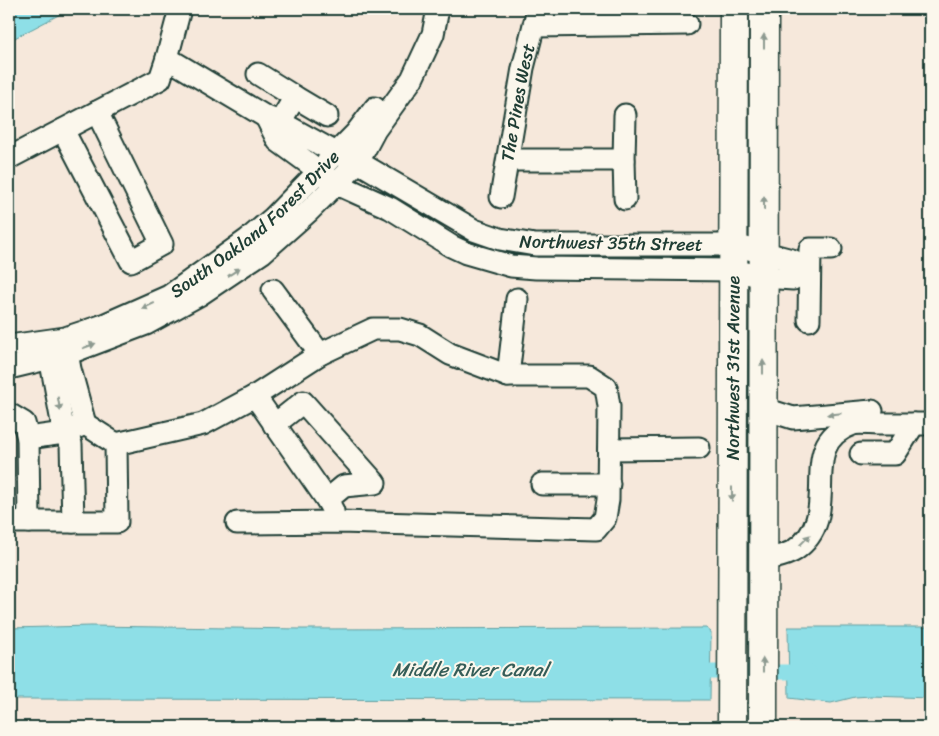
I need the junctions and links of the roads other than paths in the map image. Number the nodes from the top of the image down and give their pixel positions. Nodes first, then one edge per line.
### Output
1 (180, 9) edge
2 (424, 9) edge
3 (438, 9) edge
4 (734, 9) edge
5 (764, 9) edge
6 (536, 17) edge
7 (687, 24) dead end
8 (167, 58) junction
9 (258, 74) dead end
10 (295, 97) junction
11 (97, 112) junction
12 (625, 115) dead end
13 (326, 116) dead end
14 (273, 120) junction
15 (63, 130) junction
16 (336, 153) junction
17 (9, 158) edge
18 (508, 160) junction
19 (624, 160) junction
20 (358, 162) junction
21 (319, 171) junction
22 (337, 184) junction
23 (501, 197) dead end
24 (625, 199) dead end
25 (830, 249) dead end
26 (733, 258) junction
27 (764, 264) junction
28 (810, 268) junction
29 (274, 290) dead end
30 (517, 299) dead end
31 (809, 320) dead end
32 (9, 346) edge
33 (57, 348) junction
34 (320, 354) junction
35 (9, 368) edge
36 (508, 376) junction
37 (255, 396) junction
38 (763, 404) junction
39 (9, 414) edge
40 (84, 424) junction
41 (922, 424) edge
42 (274, 425) junction
43 (64, 433) junction
44 (28, 438) junction
45 (116, 444) junction
46 (699, 448) dead end
47 (609, 449) junction
48 (861, 454) dead end
49 (312, 479) junction
50 (542, 484) dead end
51 (608, 484) junction
52 (344, 486) junction
53 (327, 500) junction
54 (19, 522) edge
55 (73, 522) junction
56 (339, 522) junction
57 (237, 523) dead end
58 (762, 562) junction
59 (732, 717) edge
60 (763, 717) edge

1 - 8 street
2 - 16 street, South Oakland Forest Drive
3 - 20 street, South Oakland Forest Drive
4 - 26 main road, Northwest 31st Avenue
27 -> 5 main road, Northwest 31st Avenue
6 - 7 street
6 - 18 street, The Pines West
8 - 11 street
8 - 14 street, Northwest 35th Street
9 - 10 street
10 - 13 street
10 - 14 street
11 - 15 street
11 - 15 street
12 - 19 street
14 - 16 street, Northwest 35th Street
14 - 21 street
15 - 17 street
16 - 20 street, Northwest 35th Street
16 - 21 street, South Oakland Forest Drive
18 - 19 street
18 - 23 street, The Pines West
19 - 24 street
20 - 22 street, South Oakland Forest Drive
20 - 26 street, Northwest 35th Street
21 - 22 street
21 -> 33 street, South Oakland Forest Drive
22 - 26 street
33 -> 22 street, South Oakland Forest Drive
25 - 28 street
26 - 27 street, Northwest 35th Street
26 -> 59 main road, Northwest 31st Avenue
27 - 28 street, Northwest 35th Street
38 -> 27 main road, Northwest 31st Avenue
28 - 31 street
29 - 34 street
30 - 36 street
32 - 33 street, South Oakland Forest Drive
33 - 35 street
33 - 40 street
33 -> 43 street
34 - 36 street
34 - 37 street
36 - 47 street
37 - 42 street
37 - 45 street
41 -> 38 street
38 - 58 main road, Northwest 31st Avenue
39 - 44 street
40 - 43 street
40 - 45 street
41 - 48 street
58 -> 41 street
42 - 49 street
42 - 52 street
43 - 44 street
43 - 55 street
44 - 54 street
45 - 55 street
46 - 47 street
47 - 51 street
49 - 52 street
49 - 53 street
50 - 51 street
51 - 56 street
52 - 53 street
53 - 56 street
54 - 55 street
56 - 57 street
60 -> 58 main road, Northwest 31st Avenue

